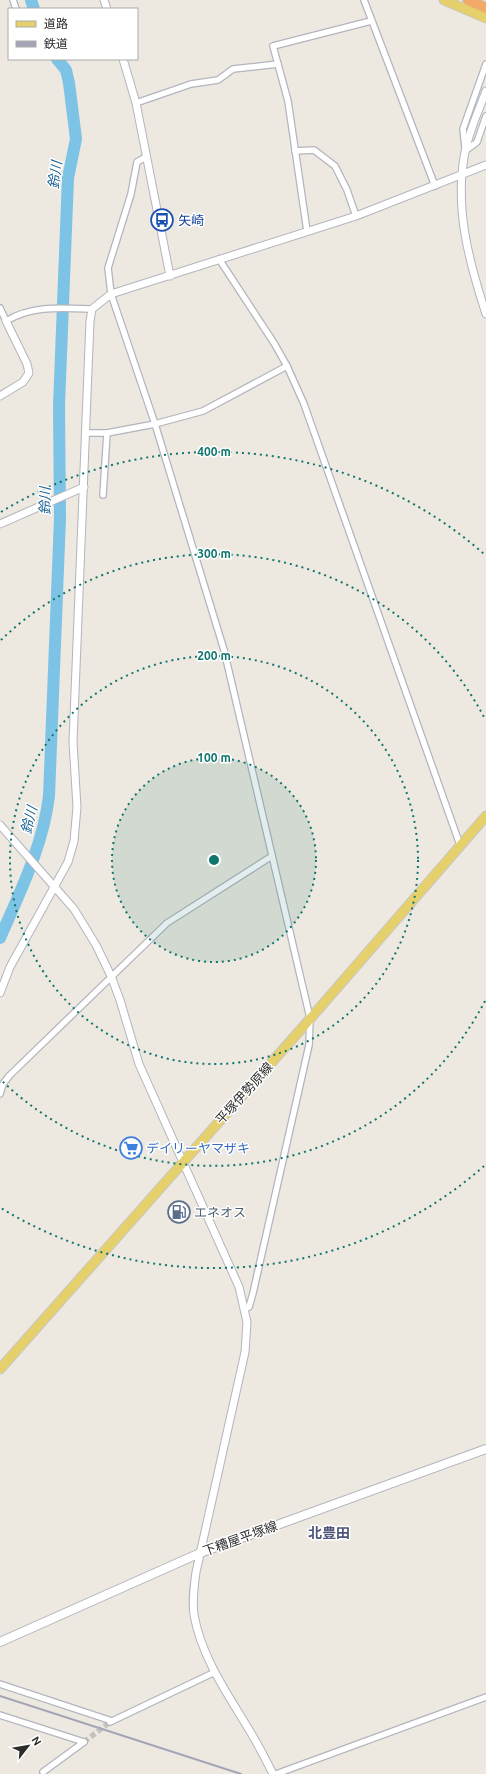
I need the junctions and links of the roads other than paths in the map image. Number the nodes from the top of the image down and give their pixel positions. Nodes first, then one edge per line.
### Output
1 (364, 0) edge
2 (444, 0) edge
3 (468, 0) edge
4 (486, 8) edge
5 (486, 18) edge
6 (371, 21) junction
7 (123, 60) edge
8 (278, 64) junction
9 (486, 64) edge
10 (486, 90) edge
11 (136, 103) junction
12 (486, 116) edge
13 (295, 151) junction
14 (465, 151) junction
15 (146, 157) junction
16 (486, 165) edge
17 (462, 176) junction
18 (435, 186) junction
19 (356, 216) junction
20 (307, 231) junction
21 (219, 259) junction
22 (170, 276) junction
23 (111, 294) junction
24 (0, 308) edge
25 (92, 308) junction
26 (486, 314) edge
27 (6, 321) junction
28 (287, 366) junction
29 (0, 396) edge
30 (155, 424) junction
31 (86, 433) junction
32 (107, 433) junction
33 (81, 488) junction
34 (103, 495) dead end
35 (0, 524) edge
36 (486, 816) edge
37 (0, 825) edge
38 (460, 845) junction
39 (272, 856) junction
40 (55, 886) junction
41 (111, 976) junction
42 (0, 993) edge
43 (310, 1018) junction
44 (0, 1094) edge
45 (184, 1160) junction
46 (245, 1309) junction
47 (0, 1369) edge
48 (486, 1449) edge
49 (200, 1553) junction
50 (0, 1642) edge
51 (215, 1672) junction
52 (0, 1684) edge
53 (486, 1697) edge
54 (0, 1715) edge
55 (43, 1772) dead end
56 (273, 1774) edge
57 (276, 1774) edge

1 - 6 street
2 - 5 main road
3 - 4 highway
6 - 8 street
6 - 18 street
7 - 11 street
8 - 11 street
8 - 13 street
9 - 14 street
10 - 14 street
11 - 15 street
12 - 14 street
13 - 19 street
13 - 20 street
14 - 17 street
15 - 22 street
15 - 23 street
16 - 17 street
17 - 18 street
17 - 26 street
18 - 19 street
19 - 20 street
20 - 21 street
21 - 22 street
21 - 28 street
22 - 23 street
23 - 25 street
23 - 30 street
24 - 27 street
25 - 27 street
25 - 31 street
27 - 29 street
28 - 30 street
28 - 38 street
30 - 32 street
30 - 39 street
31 - 32 street
31 - 33 street
32 - 34 street
33 - 35 street
33 - 40 street
36 - 38 main road, 平塚伊勢原線
37 - 40 street
38 - 43 main road, 平塚伊勢原線
39 - 41 street
39 - 43 street
40 - 41 street
40 - 42 street
41 - 44 street
41 - 45 street
43 - 45 main road, 平塚伊勢原線
43 - 46 street
45 - 46 street
45 - 47 main road, 平塚伊勢原線
46 - 49 street
48 - 49 main road, 下糟屋平塚線
49 - 50 main road, 下糟屋平塚線
49 - 51 street
51 - 52 street
51 - 56 street
53 - 57 street
54 - 55 street

